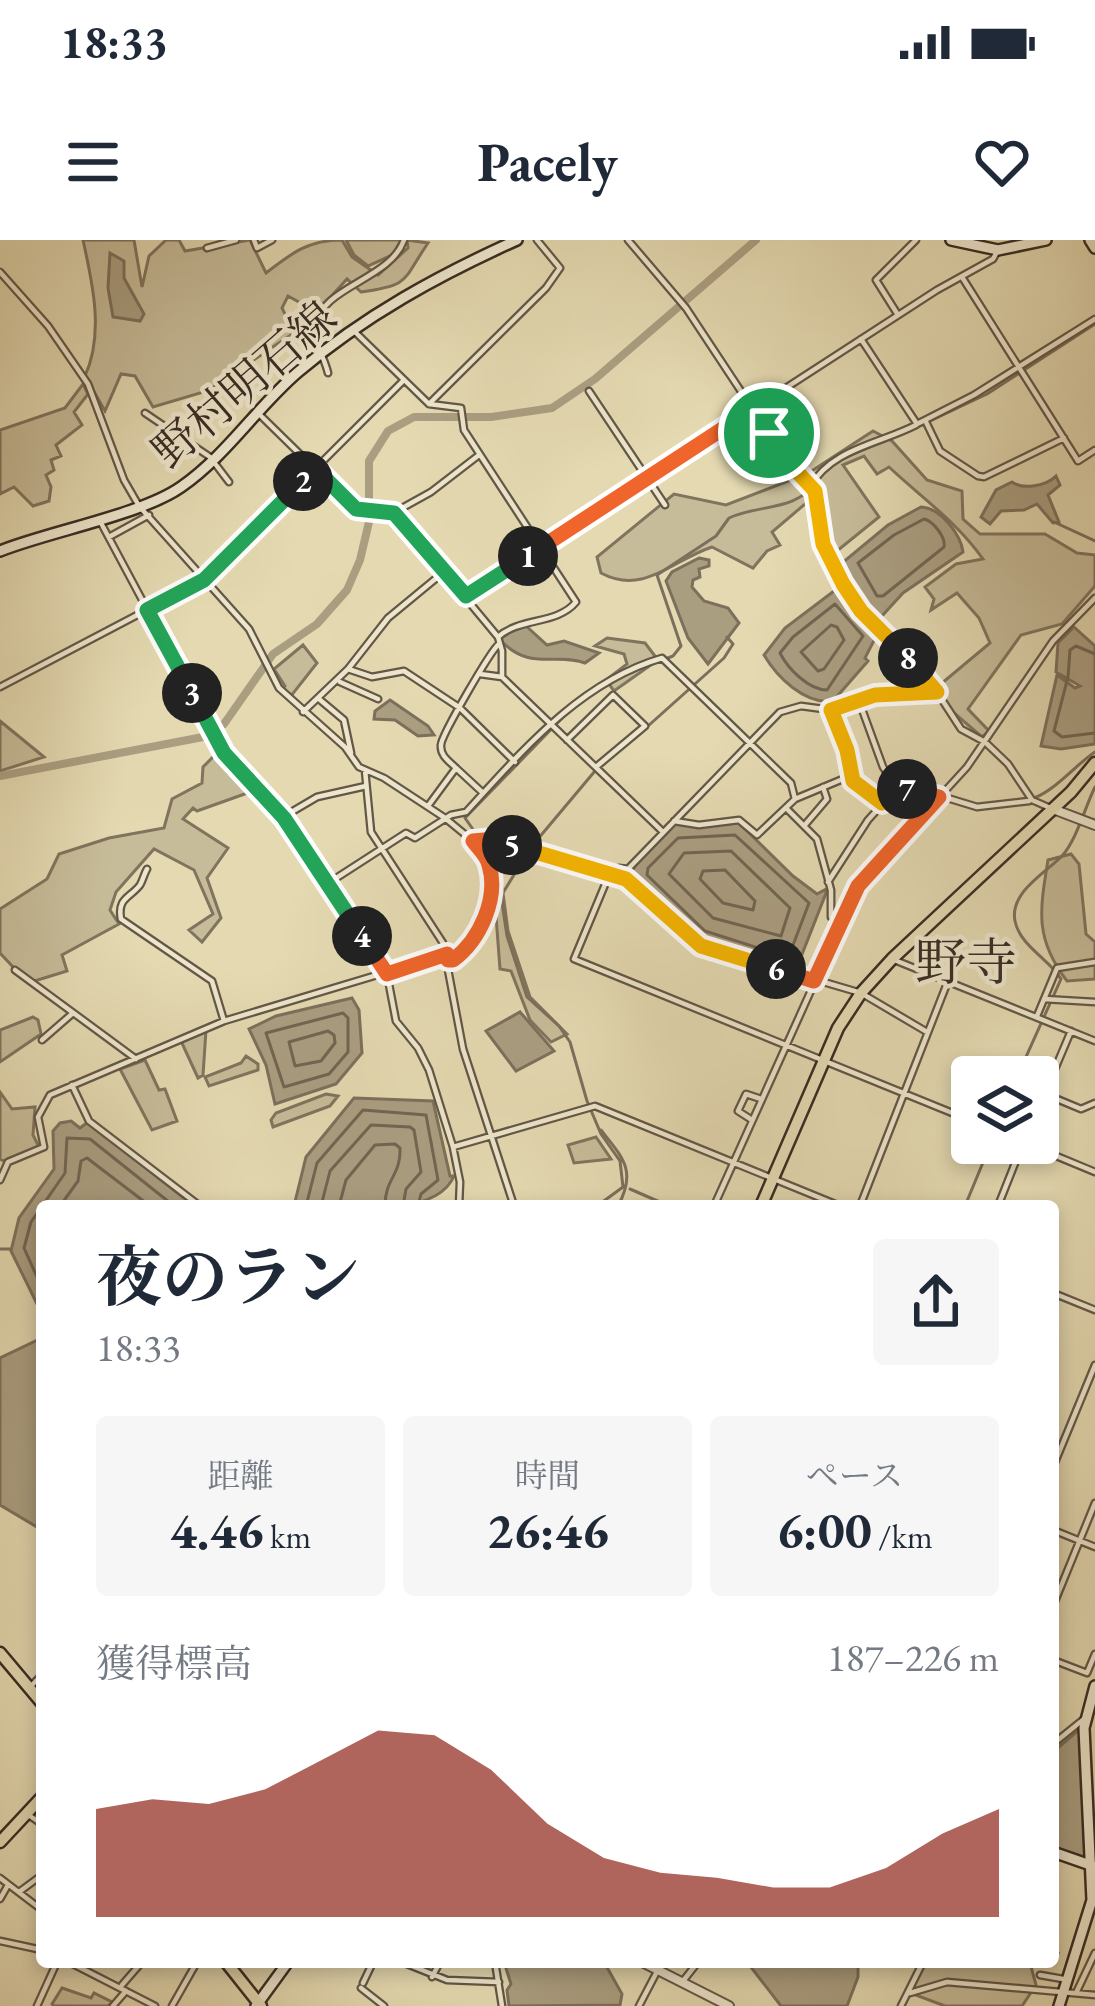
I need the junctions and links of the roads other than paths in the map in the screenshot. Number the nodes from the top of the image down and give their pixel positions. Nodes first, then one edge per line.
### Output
1 (236, 240) edge
2 (254, 240) edge
3 (272, 240) edge
4 (404, 240) edge
5 (517, 240) edge
6 (537, 240) edge
7 (628, 240) edge
8 (916, 240) edge
9 (1046, 240) edge
10 (1090, 240) edge
11 (959, 241) edge
12 (207, 248) dead end
13 (1095, 248) edge
14 (998, 250) junction
15 (560, 268) junction
16 (0, 272) edge
17 (567, 277) dead end
18 (962, 277) junction
19 (898, 315) junction
20 (1095, 319) edge
21 (354, 331) junction
22 (861, 339) junction
23 (323, 353) junction
24 (1019, 367) junction
25 (328, 373) dead end
26 (403, 381) junction
27 (589, 391) dead end
28 (429, 404) junction
29 (753, 409) junction
30 (145, 413) dead end
31 (257, 413) junction
32 (925, 420) junction
33 (917, 424) junction
34 (1064, 438) junction
35 (1095, 450) edge
36 (479, 455) junction
37 (212, 460) junction
38 (315, 468) junction
39 (646, 478) junction
40 (229, 482) dead end
41 (810, 487) junction
42 (665, 505) dead end
43 (139, 506) junction
44 (394, 513) junction
45 (149, 515) junction
46 (98, 518) junction
47 (109, 537) junction
48 (540, 548) junction
49 (0, 551) edge
50 (445, 571) junction
51 (204, 580) junction
52 (466, 596) junction
53 (1095, 598) edge
54 (147, 610) junction
55 (498, 640) junction
56 (348, 669) junction
57 (480, 674) junction
58 (502, 676) junction
59 (337, 681) junction
60 (0, 687) edge
61 (937, 692) junction
62 (319, 698) junction
63 (378, 699) dead end
64 (859, 701) junction
65 (460, 708) junction
66 (831, 710) junction
67 (303, 712) junction
68 (551, 725) junction
69 (567, 740) junction
70 (985, 742) junction
71 (750, 743) junction
72 (350, 753) junction
73 (514, 762) junction
74 (1095, 763) edge
75 (596, 767) junction
76 (456, 768) junction
77 (365, 770) junction
78 (850, 776) junction
79 (366, 786) junction
80 (822, 786) junction
81 (897, 788) junction
82 (483, 794) junction
83 (940, 797) junction
84 (795, 799) junction
85 (1032, 800) junction
86 (882, 803) junction
87 (428, 806) junction
88 (786, 807) junction
89 (1053, 808) junction
90 (284, 818) junction
91 (445, 818) junction
92 (674, 821) junction
93 (1095, 825) edge
94 (804, 826) junction
95 (663, 832) junction
96 (473, 841) junction
97 (382, 850) junction
98 (147, 869) dead end
99 (628, 869) junction
100 (609, 875) junction
101 (626, 879) junction
102 (828, 882) junction
103 (327, 884) junction
104 (841, 919) junction
105 (448, 957) junction
106 (892, 959) junction
107 (1095, 962) edge
108 (14, 970) dead end
109 (387, 974) junction
110 (814, 981) junction
111 (948, 981) junction
112 (861, 993) junction
113 (1051, 1000) junction
114 (1095, 1002) edge
115 (73, 1013) junction
116 (1037, 1016) junction
117 (224, 1021) junction
118 (1071, 1031) junction
119 (927, 1033) junction
120 (42, 1040) dead end
121 (1095, 1041) edge
122 (786, 1046) junction
123 (136, 1059) junction
124 (1059, 1059) edge
125 (822, 1061) junction
126 (72, 1085) junction
127 (906, 1094) junction
128 (761, 1099) junction
129 (1059, 1100) edge
130 (1095, 1103) edge
131 (951, 1112) edge
132 (752, 1120) junction
133 (491, 1136) junction
134 (453, 1148) junction
135 (1059, 1157) edge
136 (733, 1162) junction
137 (1015, 1164) edge
138 (1095, 1172) edge
139 (773, 1178) junction
140 (0, 1180) edge
141 (192, 1200) edge
142 (459, 1200) edge
143 (512, 1200) edge
144 (717, 1200) edge
145 (764, 1200) edge
146 (825, 1200) edge
147 (862, 1200) edge
148 (1000, 1200) edge
149 (1059, 1295) edge
150 (1095, 1310) edge
151 (1095, 1365) edge
152 (1059, 1452) edge
153 (1095, 1503) edge
154 (1059, 1532) edge
155 (1080, 1541) junction
156 (1095, 1547) edge
157 (1059, 1592) edge
158 (0, 1653) edge
159 (1095, 1654) edge
160 (1059, 1662) edge
161 (36, 1681) edge
162 (31, 1686) junction
163 (1095, 1686) edge
164 (36, 1694) edge
165 (1091, 1705) edge
166 (1084, 1719) junction
167 (1059, 1739) edge
168 (36, 1804) edge
169 (27, 1814) junction
170 (36, 1820) edge
171 (0, 1842) edge
172 (1059, 1854) edge
173 (1093, 1866) edge
174 (0, 1878) edge
175 (36, 1879) edge
176 (8, 1885) junction
177 (19, 1892) junction
178 (0, 1899) edge
179 (36, 1905) edge
180 (0, 1941) edge
181 (36, 1949) edge
182 (1095, 1953) edge
183 (54, 1968) edge
184 (81, 1968) edge
185 (138, 1968) edge
186 (194, 1968) edge
187 (231, 1968) edge
188 (284, 1968) edge
189 (370, 1968) edge
190 (414, 1968) edge
191 (437, 1968) edge
192 (496, 1968) edge
193 (659, 1968) edge
194 (663, 1968) edge
195 (693, 1968) edge
196 (920, 1968) edge
197 (1040, 1975) dead end
198 (432, 1977) junction
199 (499, 1982) junction
200 (682, 1982) junction
201 (1070, 1988) junction
202 (123, 1989) junction
203 (910, 1993) junction
204 (1095, 1995) edge
205 (707, 2001) edge
206 (259, 2005) edge
207 (38, 2006) edge
208 (112, 2006) edge
209 (154, 2006) edge
210 (172, 2006) edge
211 (384, 2006) edge
212 (502, 2006) edge
213 (639, 2006) edge
214 (729, 2006) edge
215 (901, 2006) edge
216 (1059, 2006) edge

1 - 12 street
2 - 3 street
4 - 23 street
5 - 21 main road, 野村明石線
6 - 15 street
7 - 29 street
8 - 19 street
9 - 14 main road
10 - 13 main road
11 - 14 main road
14 - 18 street
15 - 17 street
15 - 28 street
16 - 43 street
18 - 19 street
18 - 24 street
19 - 22 street
20 - 24 street
21 - 23 main road, 野村明石線
21 - 26 street
22 - 29 street
22 - 33 street
23 - 25 street
23 - 31 main road, 野村明石線
24 - 32 street
24 - 34 street
26 - 28 street
26 - 38 street
27 - 39 street
28 - 36 street
29 - 39 street
29 - 41 street
30 - 37 street
31 - 37 main road, 野村明石線
31 - 38 street
32 - 33 street
32 - 34 street
33 - 41 street
34 - 35 street
36 - 44 street
36 - 48 street
37 - 40 street
37 - 43 main road, 野村明石線
38 - 44 street
38 - 51 street
39 - 42 street
39 - 48 street
41 - 61 street
43 - 45 street
43 - 46 main road, 野村明石線
44 - 50 street
45 - 47 street
45 - 51 street
46 - 47 street
46 - 49 main road, 野村明石線
47 - 54 street
48 - 52 street
48 - 55 street
50 - 52 street
50 - 56 street
51 - 54 street
51 - 67 street
52 - 55 street
53 - 70 street
54 - 60 street
54 - 90 street
55 - 57 street
55 - 58 street
56 - 59 street
56 - 65 street
57 - 58 street
57 - 65 street
58 - 68 street
59 - 62 street
59 - 63 street
61 - 64 street
61 - 70 street
62 - 67 street
62 - 72 street
64 - 66 street
64 - 81 street
65 - 73 street
65 - 76 street
66 - 71 street
66 - 78 street
67 - 72 street
68 - 69 street
68 - 71 street
68 - 73 street
69 - 75 street
69 - 75 street
70 - 83 street
70 - 85 street
71 - 84 street
71 - 92 street
72 - 77 street
73 - 82 street
74 - 89 main road
75 - 95 street
76 - 82 street
76 - 87 street
77 - 79 street
77 - 87 street
78 - 80 street
78 - 86 street
79 - 90 street
79 - 97 street
80 - 84 street
80 - 94 street
81 - 83 street
81 - 86 street
82 - 91 street
83 - 85 street
83 - 104 street
84 - 88 street
85 - 89 street
86 - 102 street
87 - 91 street
88 - 92 street
88 - 94 street
89 - 93 street
89 - 106 main road
90 - 103 street
91 - 96 street
91 - 97 street
92 - 95 street
94 - 102 street
95 - 99 street
96 - 100 street
96 - 105 street
97 - 103 street
97 - 105 street
98 - 117 street
99 - 100 street
99 - 101 street
100 - 101 street
100 - 122 street
101 - 110 street
102 - 104 street
103 - 109 street
104 - 110 street
105 - 109 street
105 - 133 street
106 - 111 street
106 - 112 main road
107 - 113 street
108 - 115 street
109 - 117 street
109 - 134 street
110 - 112 street
110 - 122 street
111 - 116 street
111 - 119 street
112 - 119 street
112 - 125 main road
113 - 114 street
113 - 116 street
115 - 120 street
115 - 123 street
116 - 118 street
117 - 123 street
118 - 121 street
118 - 124 street
119 - 127 street
122 - 125 street
122 - 128 street
123 - 126 street
125 - 127 street
125 - 139 main road
126 - 140 street
126 - 141 street
127 - 131 street
127 - 147 street
128 - 132 street
128 - 132 street
129 - 130 street
132 - 136 street
133 - 134 street
133 - 136 street
133 - 143 street
134 - 142 street
135 - 138 street
136 - 139 street
136 - 144 street
137 - 148 street
139 - 145 main road
139 - 146 street
149 - 150 street
151 - 152 street
153 - 155 street
154 - 155 street
155 - 156 street
155 - 157 street
158 - 162 main road
159 - 160 street
161 - 162 street
162 - 164 main road
163 - 165 main road
165 - 166 main road
166 - 167 street
166 - 173 main road
168 - 169 main road
169 - 170 street
169 - 171 main road
172 - 173 main road
173 - 201 main road
174 - 176 street
175 - 177 street
176 - 177 street
176 - 178 street
177 - 179 street
180 - 181 street
182 - 201 street
183 - 207 street
184 - 202 street
185 - 202 street
186 - 210 street
187 - 206 main road
188 - 206 main road
189 - 211 street
190 - 198 street
191 - 198 street
192 - 199 street
193 - 213 street
194 - 200 street
195 - 200 street
196 - 203 street
197 - 201 street
198 - 199 street
199 - 212 street
200 - 205 street
201 - 203 street
201 - 204 street
201 - 216 main road
202 - 208 street
202 - 209 street
203 - 215 street
205 - 214 street

